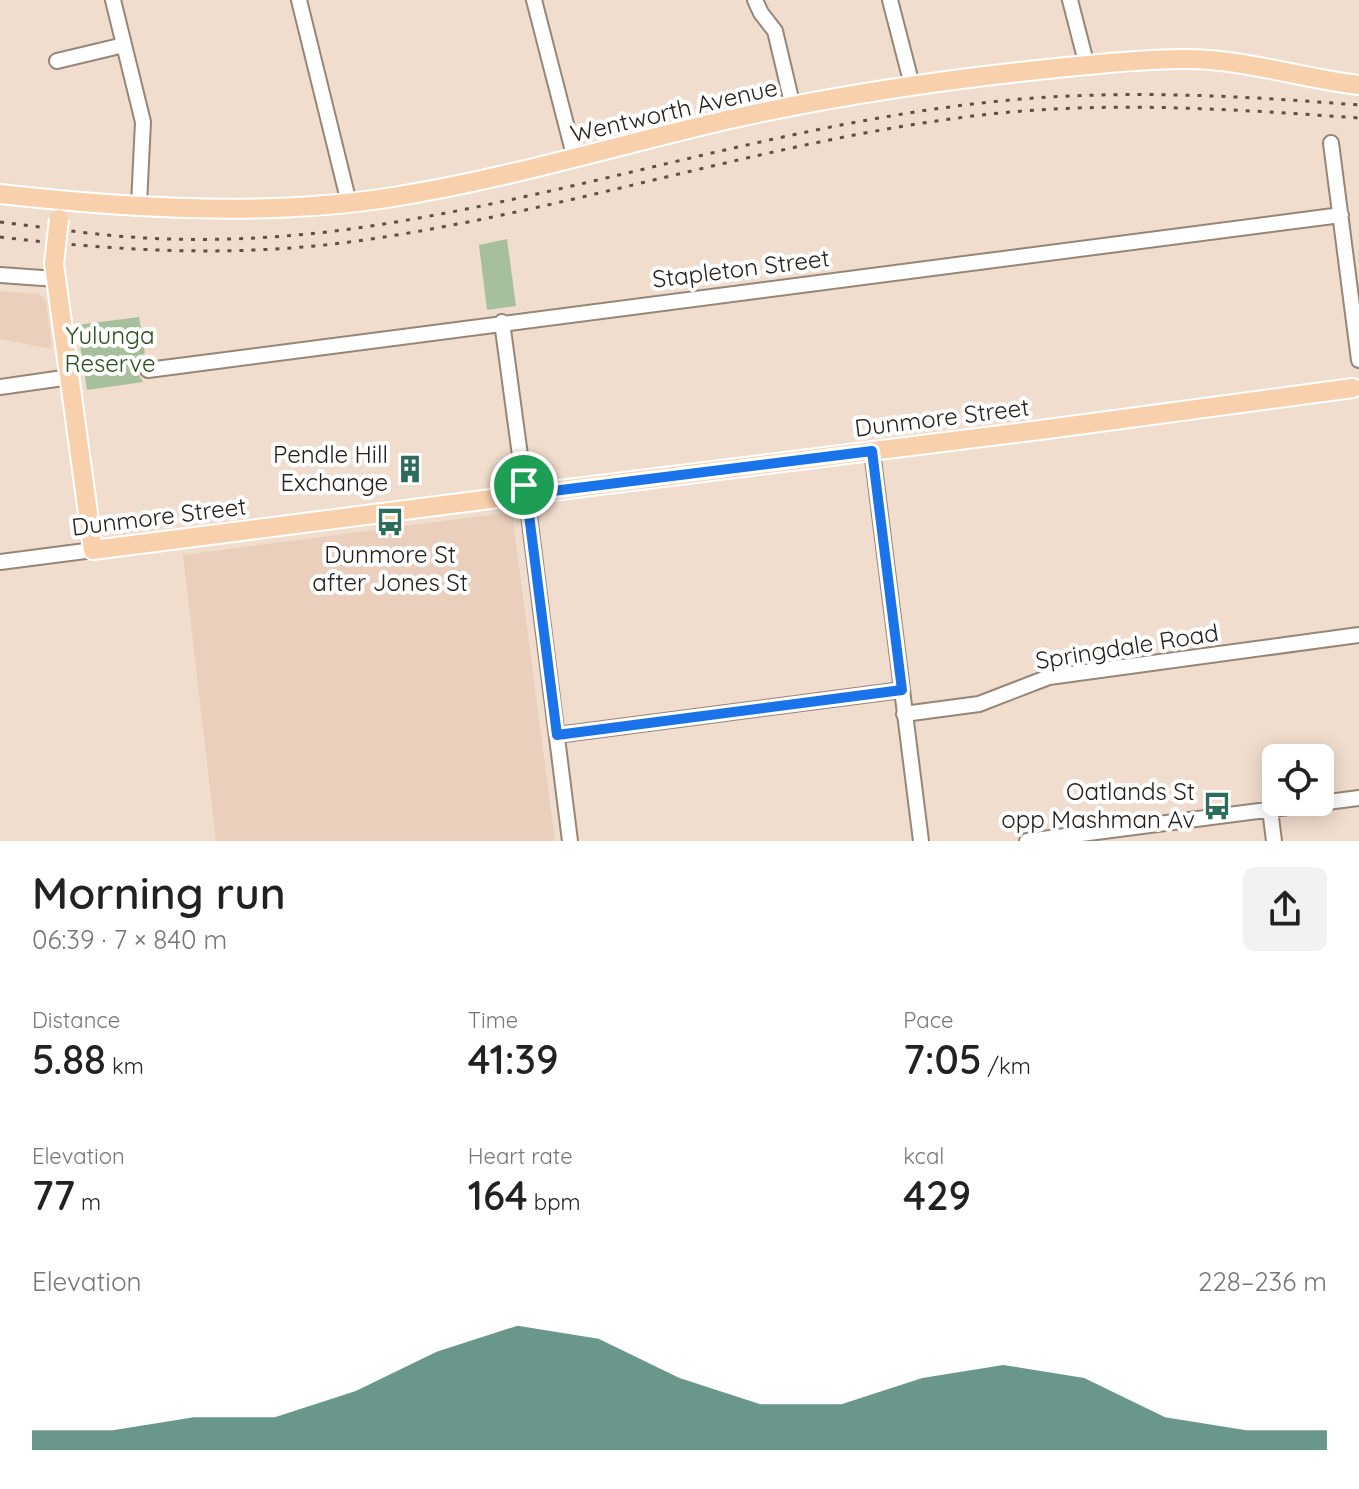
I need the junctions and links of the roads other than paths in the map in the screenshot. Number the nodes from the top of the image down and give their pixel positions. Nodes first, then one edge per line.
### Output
1 (113, 0) edge
2 (299, 0) edge
3 (534, 0) edge
4 (755, 0) edge
5 (890, 0) edge
6 (1070, 0) edge
7 (124, 45) junction
8 (57, 61) dead end
9 (1087, 66) junction
10 (912, 85) junction
11 (1359, 85) edge
12 (793, 107) junction
13 (1331, 143) dead end
14 (575, 159) junction
15 (0, 194) edge
16 (349, 203) junction
17 (139, 204) junction
18 (60, 210) junction
19 (1341, 215) junction
20 (55, 272) junction
21 (0, 275) edge
22 (502, 322) junction
23 (1359, 360) edge
24 (148, 370) dead end
25 (70, 377) junction
26 (0, 387) edge
27 (1357, 387) edge
28 (872, 451) junction
29 (526, 495) junction
30 (93, 550) junction
31 (0, 562) edge
32 (1359, 635) edge
33 (902, 690) junction
34 (904, 714) junction
35 (557, 735) junction
36 (1359, 798) edge
37 (1334, 801) edge
38 (1262, 810) edge
39 (1271, 816) edge
40 (570, 841) edge
41 (921, 841) edge
42 (1027, 841) edge
43 (1274, 841) edge

1 - 7 street
2 - 16 street
3 - 14 street
4 - 12 street
5 - 10 street
6 - 9 street
7 - 8 street
7 - 17 street
9 - 10 main road, Wentworth Avenue
9 - 11 main road, Wentworth Avenue
10 - 12 main road, Wentworth Avenue
12 - 14 main road, Wentworth Avenue
13 - 19 street
14 - 16 main road, Wentworth Avenue
15 - 18 main road, Wentworth Avenue
16 - 17 main road, Wentworth Avenue
17 - 18 main road, Wentworth Avenue
18 - 20 main road, bridge
19 - 22 street, Stapleton Street
19 - 23 street
20 - 21 street
20 - 25 main road
22 - 24 street, Stapleton Street
22 - 29 street
25 - 26 street
25 - 30 main road
27 - 28 main road, Dunmore Street
28 - 29 main road, Dunmore Street
28 - 33 street
29 - 30 main road, Dunmore Street
29 - 35 street
30 - 31 street, Dunmore Street
32 - 34 street, Springdale Road
33 - 34 street
33 - 35 street
34 - 41 street
35 - 40 street
36 - 37 street
38 - 42 street
39 - 43 street

